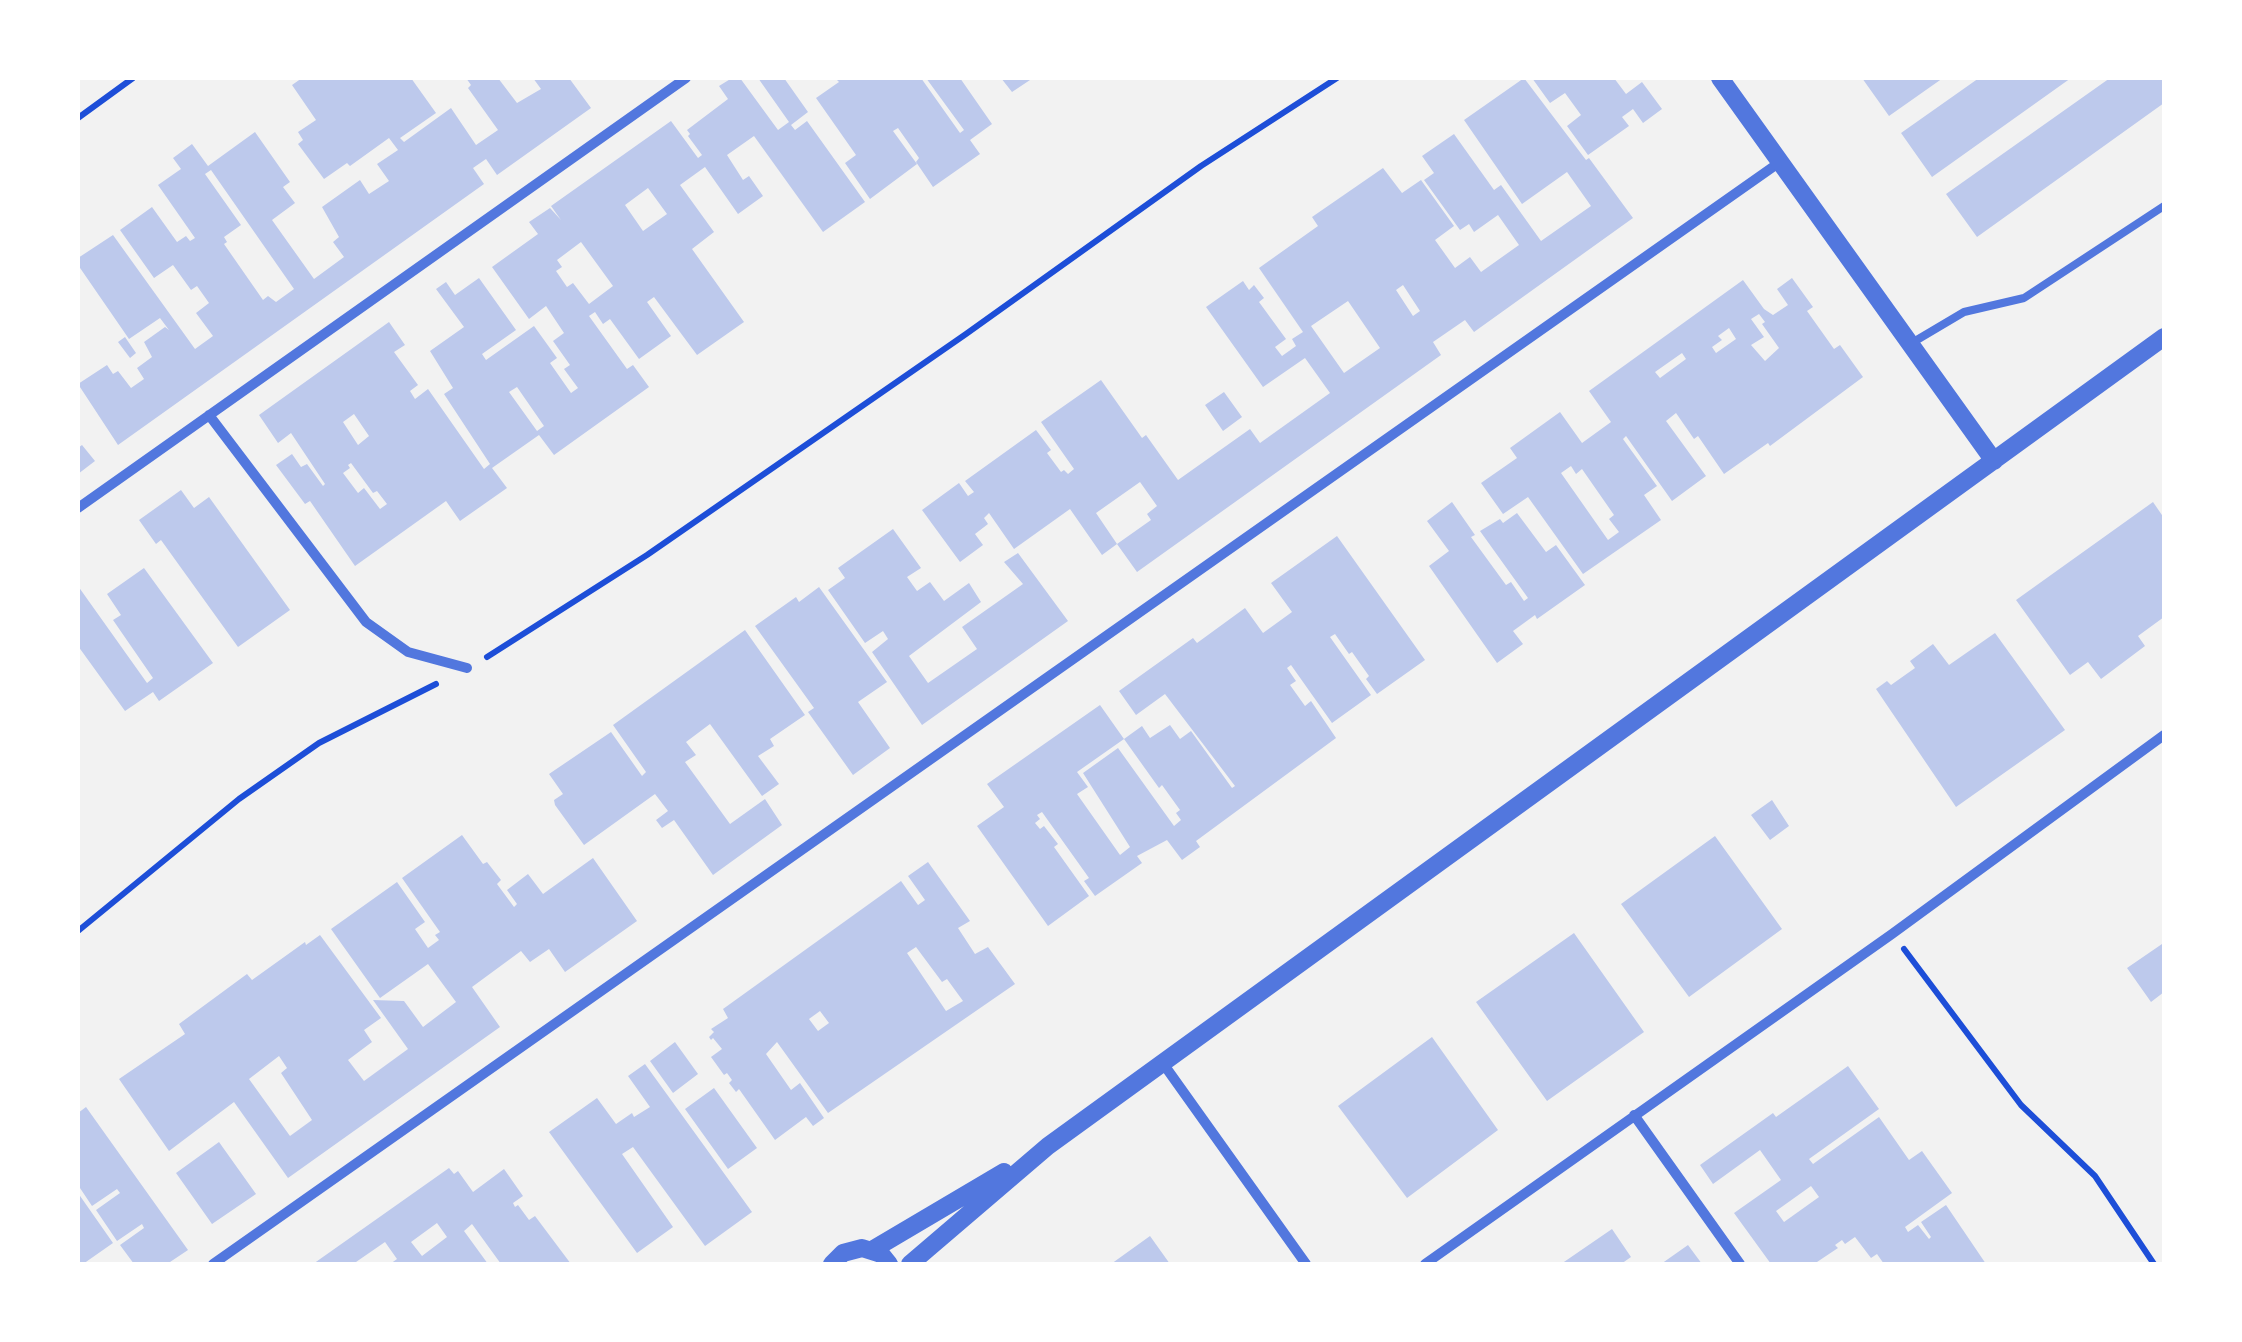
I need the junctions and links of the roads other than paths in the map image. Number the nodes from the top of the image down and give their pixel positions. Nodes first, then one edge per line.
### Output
1 (686, 78) edge
2 (1720, 78) edge
3 (1780, 162) junction
4 (2164, 206) edge
5 (2164, 338) edge
6 (1910, 344) junction
7 (209, 416) junction
8 (1994, 461) junction
9 (78, 508) edge
10 (466, 668) road end
11 (2164, 736) edge
12 (1162, 1062) junction
13 (1634, 1116) junction
14 (1048, 1146) junction
15 (872, 1250) junction
16 (213, 1264) edge
17 (832, 1264) edge
18 (889, 1264) edge
19 (910, 1264) edge
20 (1306, 1264) edge
21 (1425, 1264) edge
22 (1740, 1264) edge

1 - 7 street
2 - 3 street
3 - 6 street
3 - 16 street
4 - 6 lane
5 - 8 street
6 - 8 street
7 - 9 street
7 - 10 street
8 - 12 street
11 - 13 street
12 - 14 street
12 - 20 street
13 - 21 street
13 - 22 street
14 - 15 street
14 - 19 street
15 - 17 street
15 - 18 street

